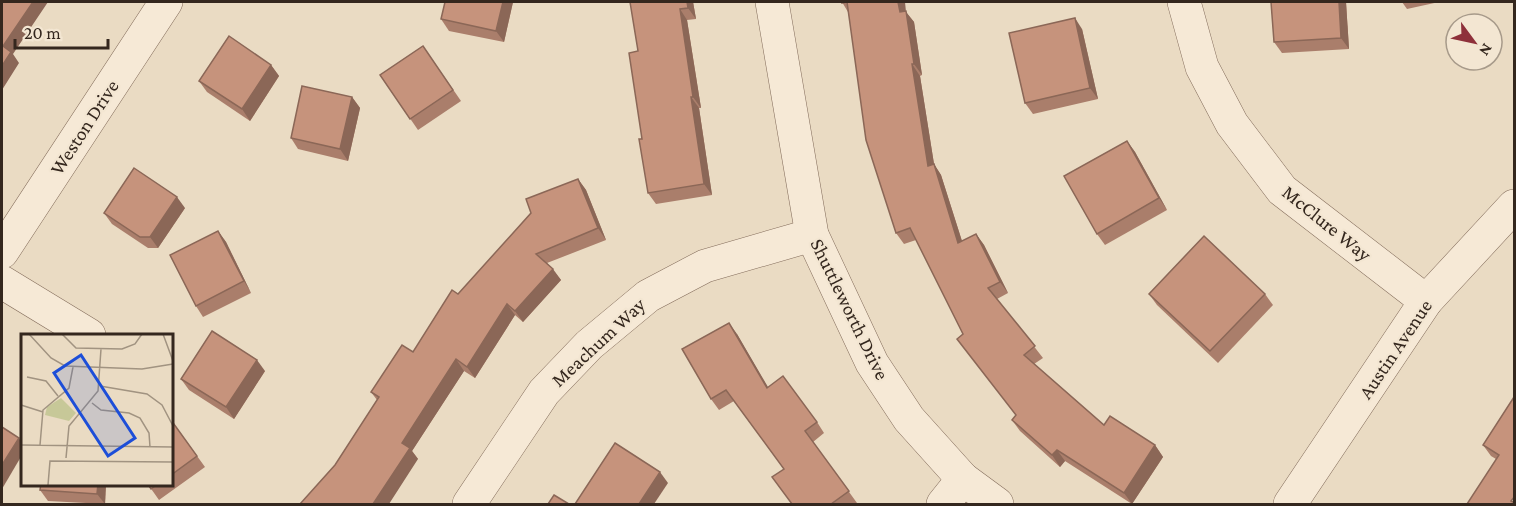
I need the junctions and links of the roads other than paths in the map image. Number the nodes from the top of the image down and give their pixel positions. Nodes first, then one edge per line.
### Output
1 (166, 2) edge
2 (772, 2) edge
3 (1184, 2) edge
4 (1515, 206) edge
5 (812, 235) junction
6 (2, 252) edge
7 (2, 282) edge
8 (1426, 302) junction
9 (86, 334) edge
10 (963, 479) junction
11 (469, 504) edge
12 (943, 504) edge
13 (997, 504) edge
14 (1290, 504) edge

1 - 6 street, Weston Drive
2 - 5 street, Shuttleworth Drive
3 - 8 street, McClure Way
4 - 8 street, Austin Avenue
5 - 10 street, Shuttleworth Drive
5 - 11 street, Meachum Way
7 - 9 street
8 - 14 street, Austin Avenue
10 - 12 street
10 - 13 street, Shuttleworth Drive

